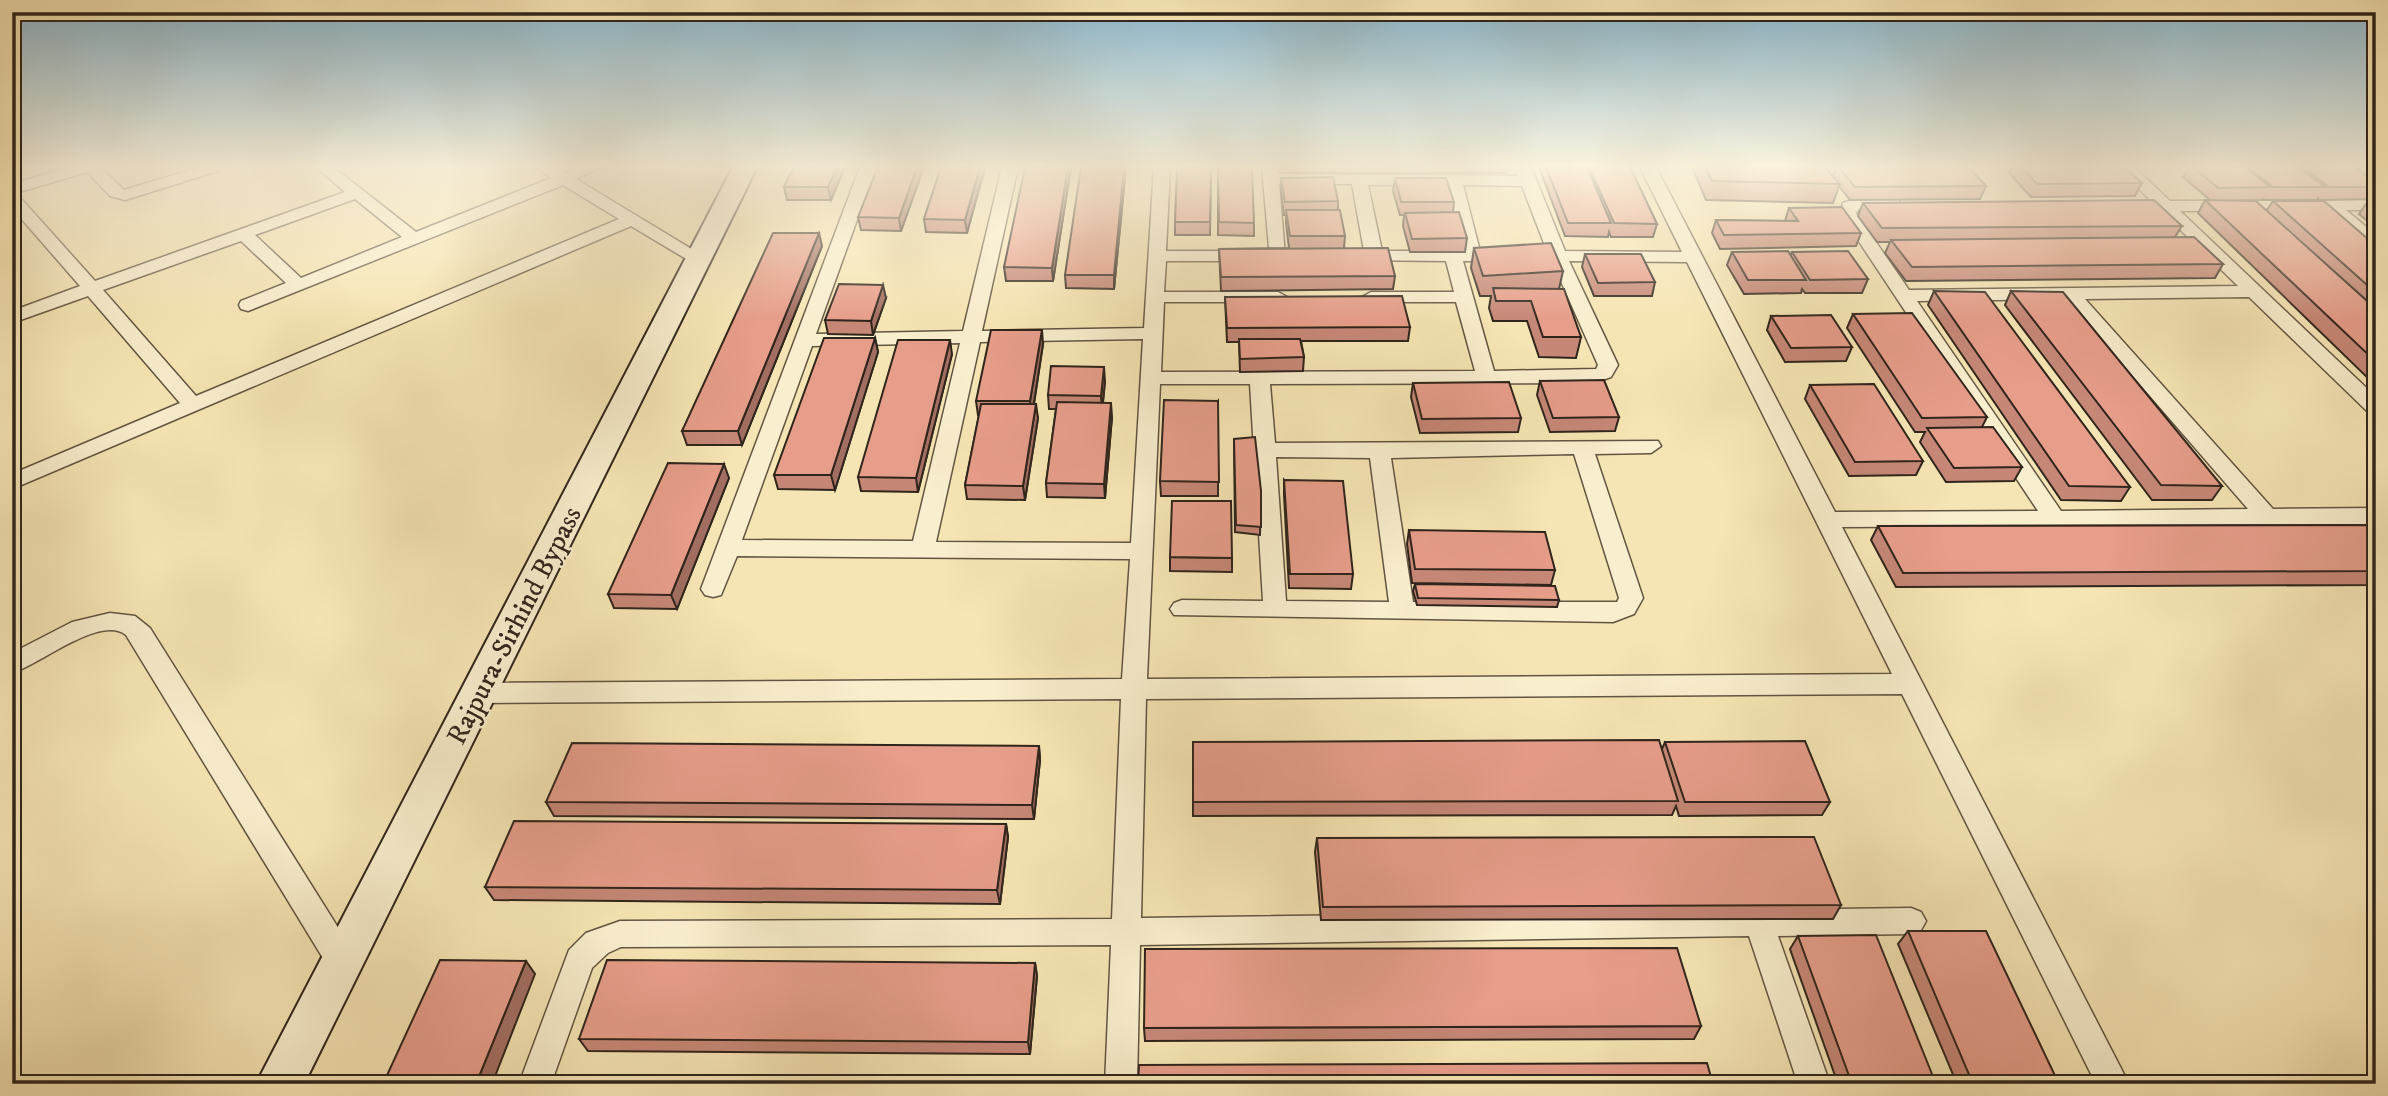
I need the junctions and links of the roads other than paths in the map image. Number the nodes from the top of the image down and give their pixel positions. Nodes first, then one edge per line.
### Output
1 (31, 218) edge
2 (288, 218) edge
3 (389, 218) edge
4 (464, 218) edge
5 (719, 218) edge
6 (849, 218) edge
7 (998, 218) edge
8 (1159, 218) edge
9 (1278, 218) edge
10 (1367, 218) edge
11 (1463, 218) edge
12 (1543, 218) edge
13 (1674, 218) edge
14 (1851, 218) edge
15 (2179, 218) edge
16 (2346, 218) edge
17 (630, 219) joint
18 (244, 234) junction
19 (414, 238) junction
20 (2376, 244) edge
21 (1157, 256) junction
22 (1346, 256) edge
23 (1374, 256) junction
24 (1452, 256) junction
25 (1473, 256) junction
26 (1558, 257) junction
27 (1694, 257) junction
28 (699, 259) junction
29 (298, 285) junction
30 (92, 288) junction
31 (2254, 291) junction
32 (2071, 293) junction
33 (1902, 296) junction
34 (1155, 297) junction
35 (1303, 297) edge
36 (1356, 297) edge
37 (1464, 297) junction
38 (248, 305) dead end
39 (12, 317) edge
40 (1153, 333) junction
41 (971, 336) junction
42 (804, 340) junction
43 (1486, 377) junction
44 (1150, 378) junction
45 (1260, 378) junction
46 (193, 405) junction
47 (2376, 409) edge
48 (1651, 446) dead end
49 (1582, 447) junction
50 (1265, 450) junction
51 (1380, 451) junction
52 (12, 482) edge
53 (2376, 516) edge
54 (2267, 517) junction
55 (2054, 518) junction
56 (1827, 520) junction
57 (728, 548) junction
58 (923, 549) junction
59 (1141, 551) junction
60 (713, 589) dead end
61 (1275, 608) junction
62 (1182, 609) dead end
63 (1402, 610) junction
64 (12, 664) edge
65 (1910, 684) junction
66 (1134, 689) junction
67 (478, 693) junction
68 (1911, 921) dead end
69 (1759, 923) junction
70 (1126, 932) junction
71 (343, 963) junction
72 (279, 1084) edge
73 (535, 1084) edge
74 (1121, 1084) edge
75 (1814, 1084) edge
76 (2113, 1084) edge

1 - 30 street
2 - 18 street
3 - 19 street
4 - 19 street
5 - 28 main road, Rajpura-Sirhind Bypass
6 - 42 street
7 - 41 street
8 - 21 street
9 - 21 street
10 - 23 street
11 - 25 street
12 - 26 street
13 - 27 street
14 - 33 street
15 - 31 street
16 - 20 street
17 - 28 street
17 - 46 street
18 - 29 street
18 - 30 street
19 - 29 street
21 - 34 street
22 - 23 street
23 - 24 street
24 - 25 street
24 - 37 street
25 - 26 street
26 - 27 street
26 - 43 street
27 - 56 street
28 - 67 main road, Rajpura-Sirhind Bypass
29 - 38 street
30 - 39 street
30 - 46 street
31 - 32 street
31 - 47 street
32 - 33 street
32 - 54 street
33 - 55 street
34 - 35 street
34 - 40 street
36 - 37 street
37 - 43 street
40 - 41 street
40 - 44 street
41 - 42 street
41 - 58 street
42 - 57 street
43 - 45 street
44 - 45 street
44 - 59 street
45 - 50 street
46 - 52 street
48 - 49 street
49 - 51 street
49 - 63 street
50 - 51 street
50 - 61 street
51 - 63 street
53 - 54 street
54 - 55 street
55 - 56 street
56 - 65 street
57 - 58 street
57 - 60 street
58 - 59 street
59 - 66 street
61 - 62 street
61 - 63 street
64 - 71 street
65 - 66 street
65 - 76 street
66 - 67 street
66 - 70 street
67 - 71 main road, Rajpura-Sirhind Bypass
68 - 69 street
69 - 70 street
69 - 75 street
70 - 73 street
70 - 74 street
71 - 72 main road, Rajpura-Sirhind Bypass

